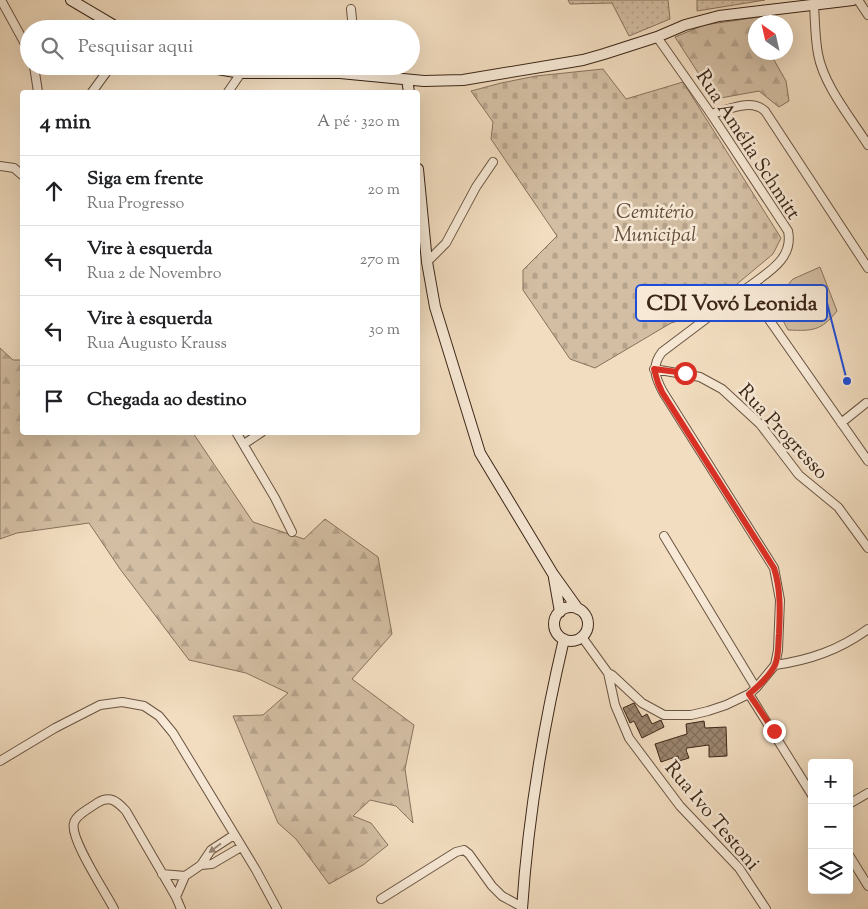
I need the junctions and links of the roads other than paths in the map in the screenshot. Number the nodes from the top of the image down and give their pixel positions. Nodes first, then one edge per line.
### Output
1 (1, 0) edge
2 (71, 0) edge
3 (853, 0) edge
4 (858, 0) edge
5 (814, 4) junction
6 (351, 9) dead end
7 (868, 15) edge
8 (105, 20) edge
9 (352, 20) edge
10 (20, 35) edge
11 (657, 37) junction
12 (35, 75) edge
13 (104, 75) edge
14 (240, 75) edge
15 (384, 75) edge
16 (408, 80) junction
17 (38, 90) edge
18 (93, 90) edge
19 (229, 90) edge
20 (409, 90) edge
21 (711, 114) junction
22 (868, 145) edge
23 (493, 162) dead end
24 (0, 166) edge
25 (20, 173) edge
26 (420, 190) edge
27 (427, 262) junction
28 (868, 268) edge
29 (748, 288) junction
30 (654, 369) junction
31 (866, 403) dead end
32 (841, 423) junction
33 (238, 435) edge
34 (258, 435) edge
35 (244, 444) junction
36 (868, 461) edge
37 (292, 532) dead end
38 (664, 536) dead end
39 (868, 548) edge
40 (553, 574) junction
41 (578, 609) junction
42 (560, 612) junction
43 (868, 629) edge
44 (582, 637) junction
45 (564, 639) junction
46 (774, 665) junction
47 (608, 673) junction
48 (756, 688) junction
49 (749, 694) junction
50 (0, 761) edge
51 (808, 789) edge
52 (868, 793) edge
53 (853, 802) edge
54 (234, 835) junction
55 (241, 847) junction
56 (853, 862) edge
57 (201, 865) junction
58 (162, 874) junction
59 (186, 876) junction
60 (868, 886) edge
61 (176, 897) junction
62 (381, 899) dead end
63 (522, 908) edge
64 (114, 909) edge
65 (181, 909) edge
66 (277, 909) edge
67 (766, 909) edge

1 - 10 street
2 - 8 street
3 - 5 street
4 - 7 street
5 - 11 street
5 - 22 street
6 - 9 street
11 - 16 street
11 - 21 street, Rua Amélia Schmitt
12 - 17 street
13 - 18 street
14 - 19 street
15 - 16 street
16 - 20 street
21 - 28 street
21 - 29 street, Rua Amélia Schmitt
23 - 27 street
24 - 25 street
26 - 27 street
27 - 40 street
29 - 30 street
29 - 32 street
30 - 39 street, Rua Progresso
30 - 46 street
31 - 32 street
32 - 36 street
33 - 35 street
34 - 35 street
35 - 37 street
38 - 48 street
40 - 41 street
40 - 42 street
41 - 42 street
41 - 44 street
42 - 45 street
43 - 46 street
44 - 45 street
44 - 47 street, Rua Ivo Testoni
45 - 63 street
46 - 48 street
47 - 49 street
47 - 67 street, Rua Ivo Testoni
48 - 49 street
49 - 51 street
50 - 54 street
52 - 53 street
54 - 55 street
54 -> 57 street
55 - 57 street
55 - 66 street
56 - 60 street
57 - 59 street
58 - 59 street
58 - 61 street
58 - 64 street
59 - 61 street
61 - 65 street
62 - 63 street

